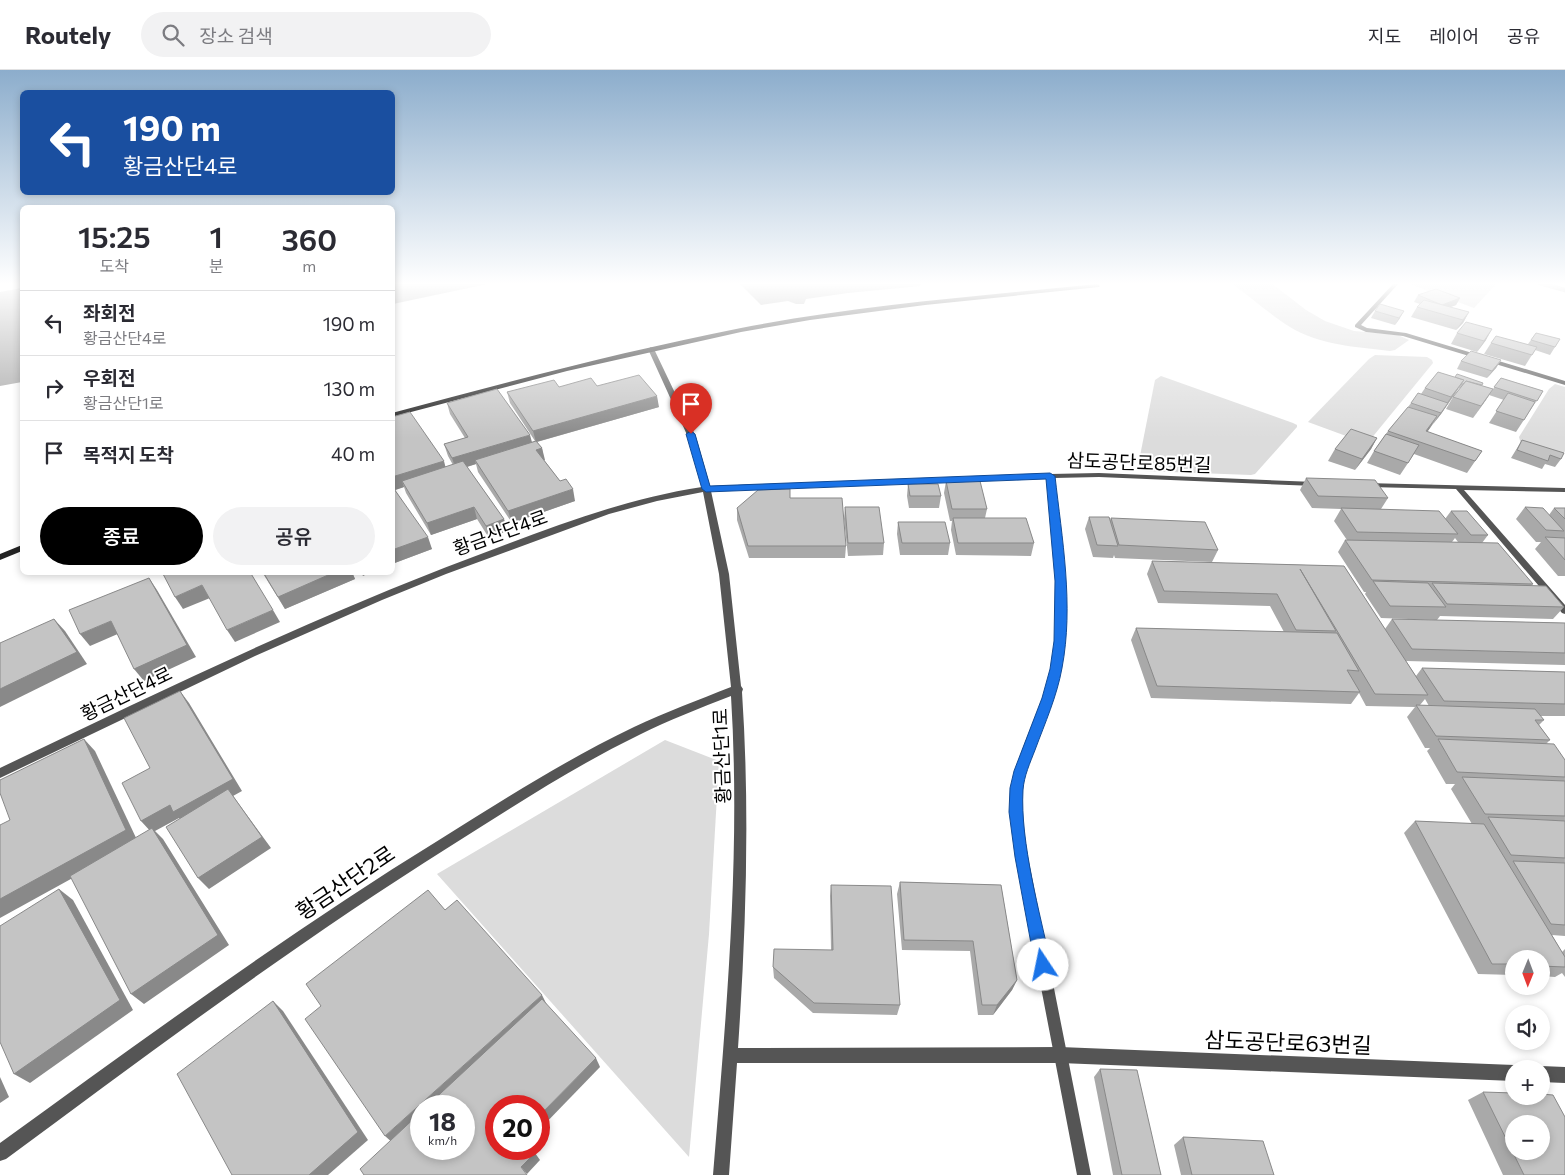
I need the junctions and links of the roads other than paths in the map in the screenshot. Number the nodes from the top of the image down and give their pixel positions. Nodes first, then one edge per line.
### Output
1 (719, 335) edge
2 (1406, 335) edge
3 (651, 349) junction
4 (1565, 383) edge
5 (395, 414) edge
6 (1050, 476) junction
7 (1320, 484) edge
8 (1360, 485) edge
9 (1458, 487) junction
10 (706, 489) junction
11 (1565, 490) edge
12 (20, 549) edge
13 (0, 557) edge
14 (1565, 611) edge
15 (738, 689) junction
16 (0, 774) edge
17 (1060, 1055) junction
18 (730, 1056) junction
19 (1505, 1073) edge
20 (1550, 1074) edge
21 (1565, 1075) edge
22 (0, 1153) edge
23 (722, 1175) edge
24 (1084, 1175) edge

1 - 3 street
2 - 4 lane
3 - 5 street
3 - 10 street, 황금산단1로
6 - 7 lane, 삼도공단로85번길
6 - 10 street, 황금산단4로
6 - 17 lane, 삼도공단로85번길
8 - 9 lane
9 - 11 lane
9 - 14 lane
10 - 15 street, 황금산단1로
10 - 16 street, 황금산단4로
12 - 13 street
15 - 18 street, 황금산단1로
15 - 22 street, 황금산단2로
17 - 18 street, 삼도공단로63번길
17 - 19 street, 삼도공단로63번길
17 - 24 lane, 삼도공단로85번길
18 - 23 street, 황금산단1로
20 - 21 street

